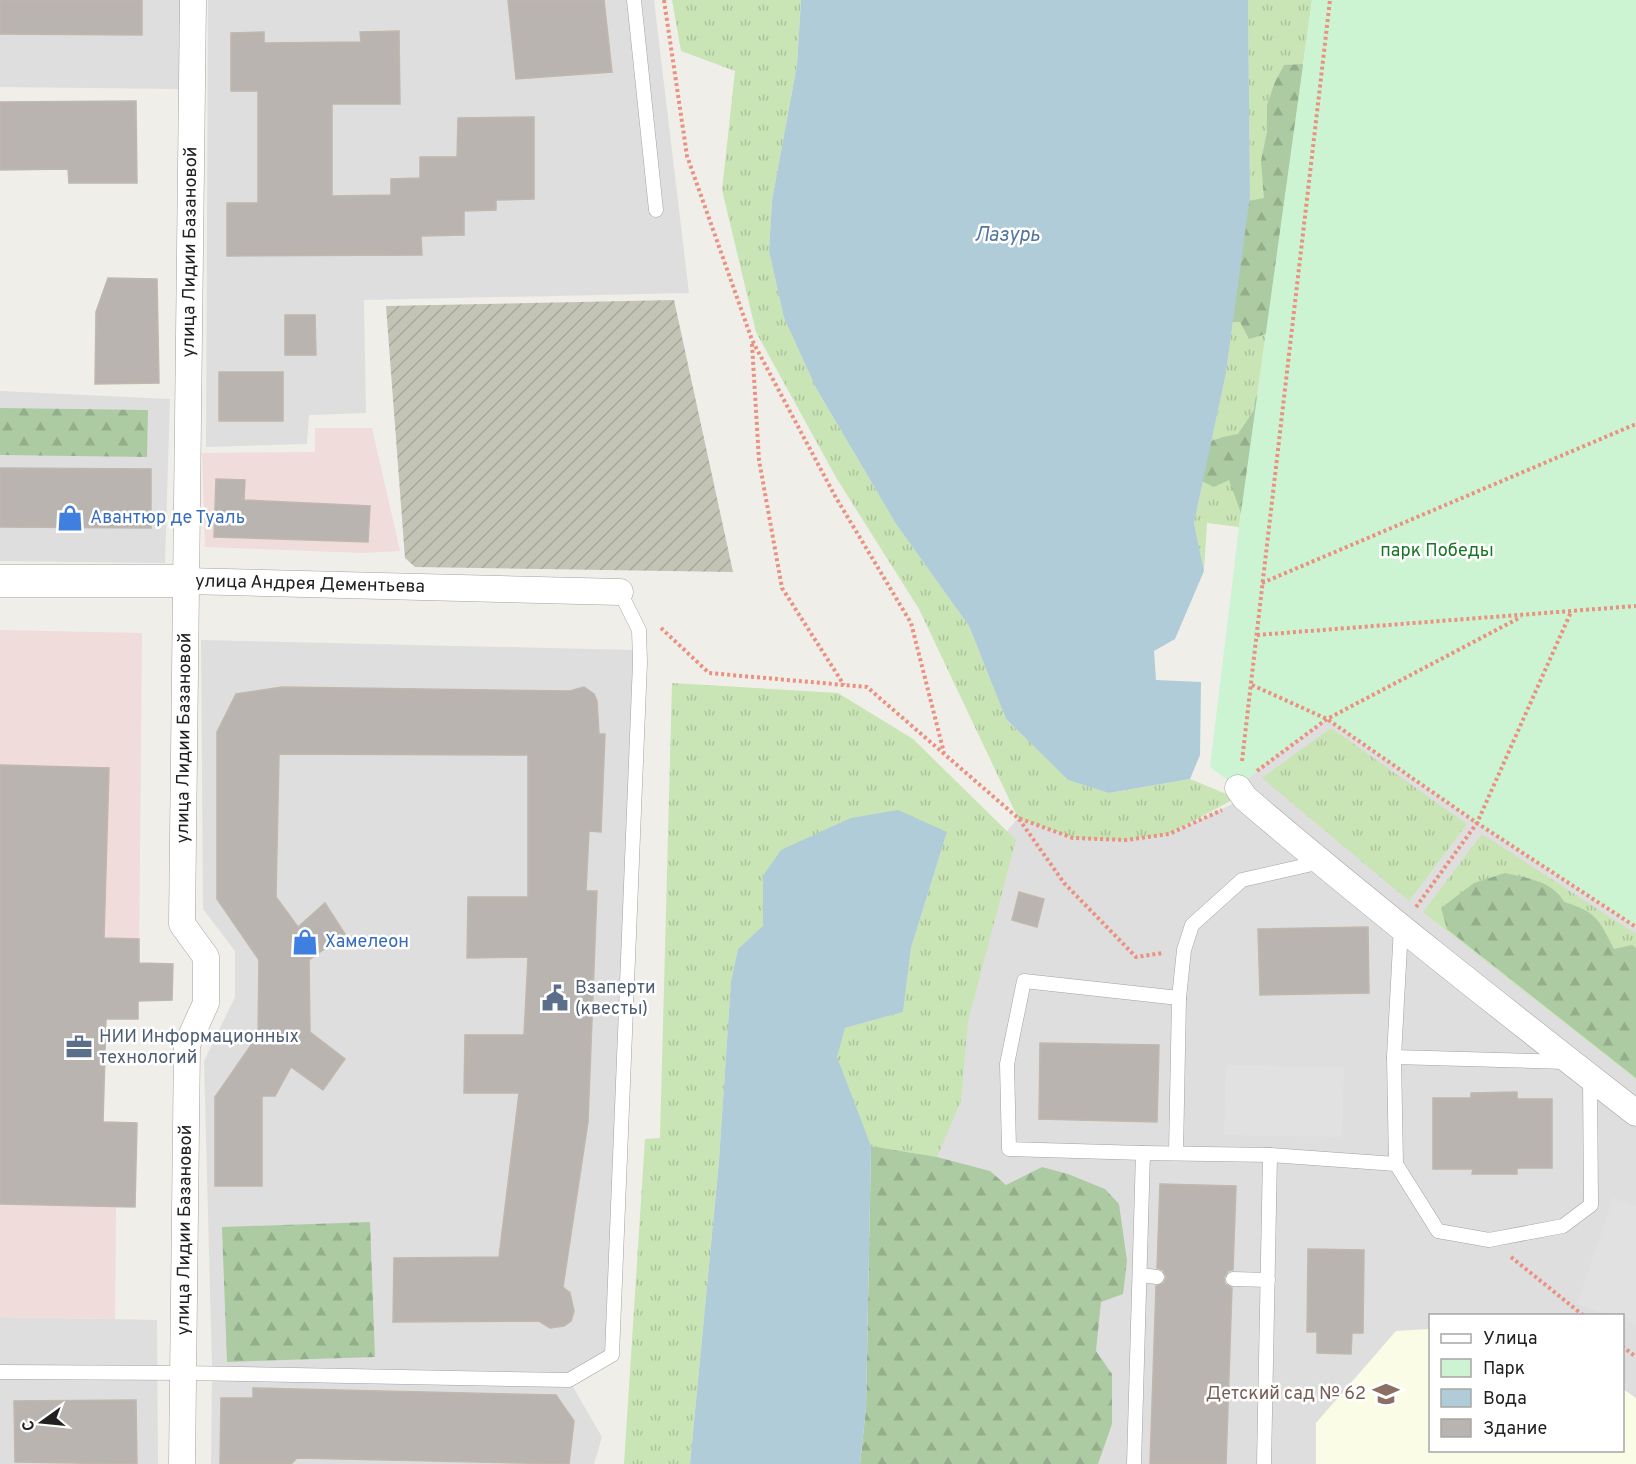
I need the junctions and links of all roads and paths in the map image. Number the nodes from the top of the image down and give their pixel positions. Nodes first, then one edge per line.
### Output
1 (193, 0) edge
2 (633, 0) edge
3 (664, 0) edge
4 (1330, 0) edge
5 (656, 210) dead end
6 (752, 340) junction
7 (1636, 424) edge
8 (0, 581) edge
9 (186, 581) junction
10 (1262, 583) junction
11 (620, 592) joint
12 (1636, 606) edge
13 (1572, 611) junction
14 (1524, 616) junction
15 (656, 623) dead end
16 (1257, 636) junction
17 (844, 685) junction
18 (1252, 686) junction
19 (1327, 718) junction
20 (944, 753) junction
21 (1242, 793) junction
22 (1018, 818) junction
23 (1477, 823) junction
24 (1321, 862) junction
25 (1401, 927) junction
26 (1636, 927) edge
27 (1184, 950) junction
28 (1179, 998) junction
29 (1394, 1057) junction
30 (1569, 1062) junction
31 (1590, 1077) junction
32 (1636, 1113) edge
33 (1143, 1153) junction
34 (1176, 1153) junction
35 (1270, 1155) junction
36 (1396, 1164) junction
37 (1489, 1240) junction
38 (1140, 1275) junction
39 (1157, 1277) dead end
40 (1233, 1279) dead end
41 (1268, 1280) junction
42 (1582, 1314) edge
43 (1624, 1347) edge
44 (1636, 1357) edge
45 (0, 1372) edge
46 (182, 1373) junction
47 (182, 1464) edge
48 (1134, 1464) edge
49 (1264, 1464) edge

1 - 9 street, улица Лидии Базановой
2 - 5 lane
3 - 6 path
4 - 10 path
6 - 17 path
6 - 20 path
7 - 10 path
8 - 9 street, улица Андрея Дементьева
9 - 11 street, улица Андрея Дементьева
9 - 46 street, улица Лидии Базановой
10 - 16 path
11 - 46 lane
12 - 13 path
13 - 14 path
13 - 23 path
14 - 16 path
14 - 19 path
15 - 17 path
16 - 18 path
17 - 20 path
18 - 19 path
18 - 21 path
19 - 21 path
19 - 23 path
20 - 22 path
21 - 22 path
21 - 24 street
22 - 27 path
23 - 25 path
23 - 26 path
24 - 25 street
24 - 27 lane
25 - 29 lane
25 - 30 street
27 - 28 lane
28 - 33 lane
28 - 34 lane
29 - 30 lane
29 - 36 lane
30 - 31 street
31 - 32 street
31 - 37 lane
33 - 34 lane
33 - 38 lane
34 - 35 lane
35 - 36 lane
35 - 41 lane
36 - 37 lane
37 - 42 path
38 - 39 lane
38 - 48 lane
40 - 41 lane
41 - 49 lane
43 - 44 path
45 - 46 lane
46 - 47 street, улица Лидии Базановой

